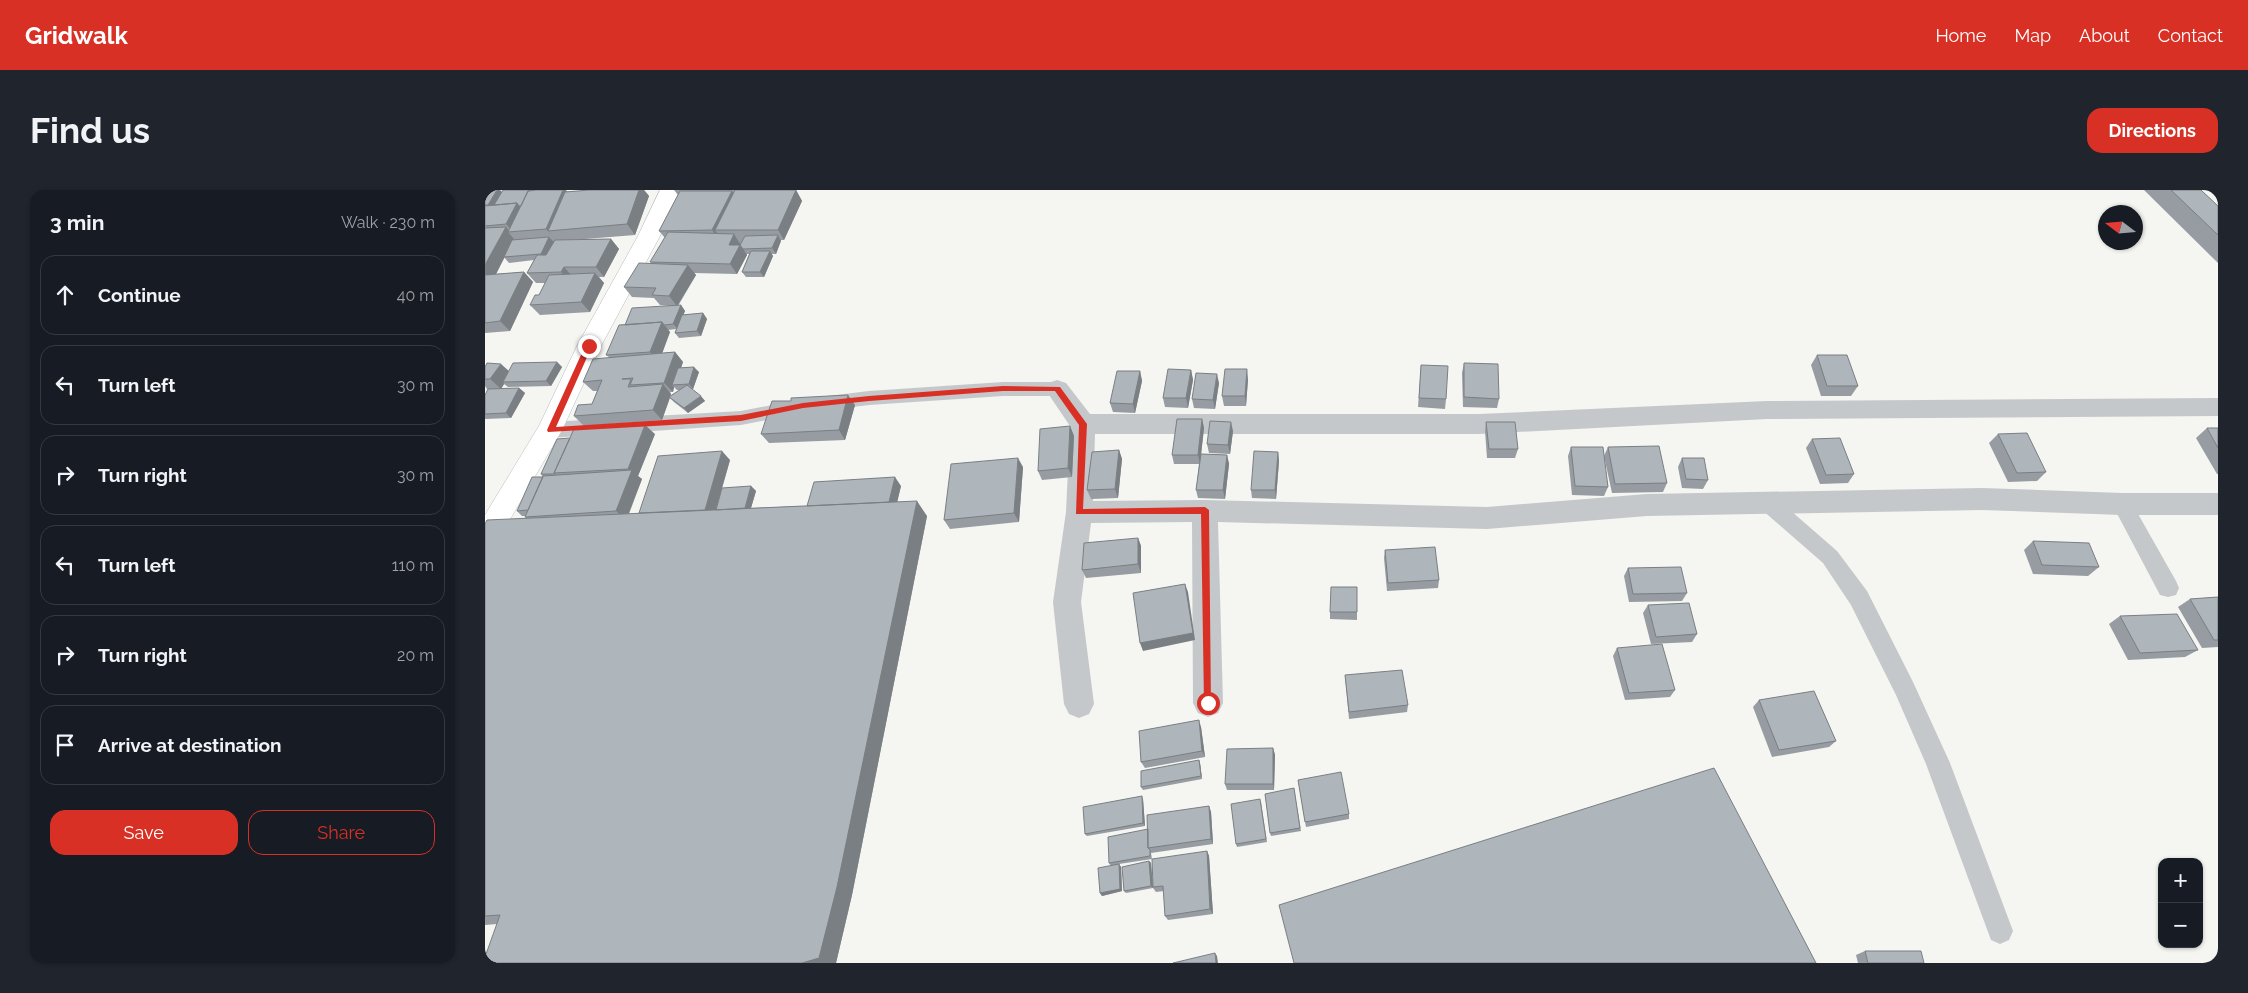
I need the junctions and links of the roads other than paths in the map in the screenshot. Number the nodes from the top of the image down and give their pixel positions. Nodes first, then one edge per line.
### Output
1 (670, 190) edge
2 (1057, 388) joint
3 (2218, 406) edge
4 (1083, 424) junction
5 (551, 430) junction
6 (1768, 503) junction
7 (2122, 504) junction
8 (2218, 504) edge
9 (1205, 510) junction
10 (1079, 512) junction
11 (485, 539) edge
12 (2167, 588) dead end
13 (1208, 703) dead end
14 (1079, 704) dead end
15 (2000, 931) dead end

1 - 5 street
2 - 4 street
2 - 5 lane
3 - 4 street
4 - 10 street
5 - 11 street
6 - 7 street
6 - 9 street
6 - 15 lane
7 - 8 street
7 - 12 lane
9 - 10 street
9 - 13 street
10 - 14 street

